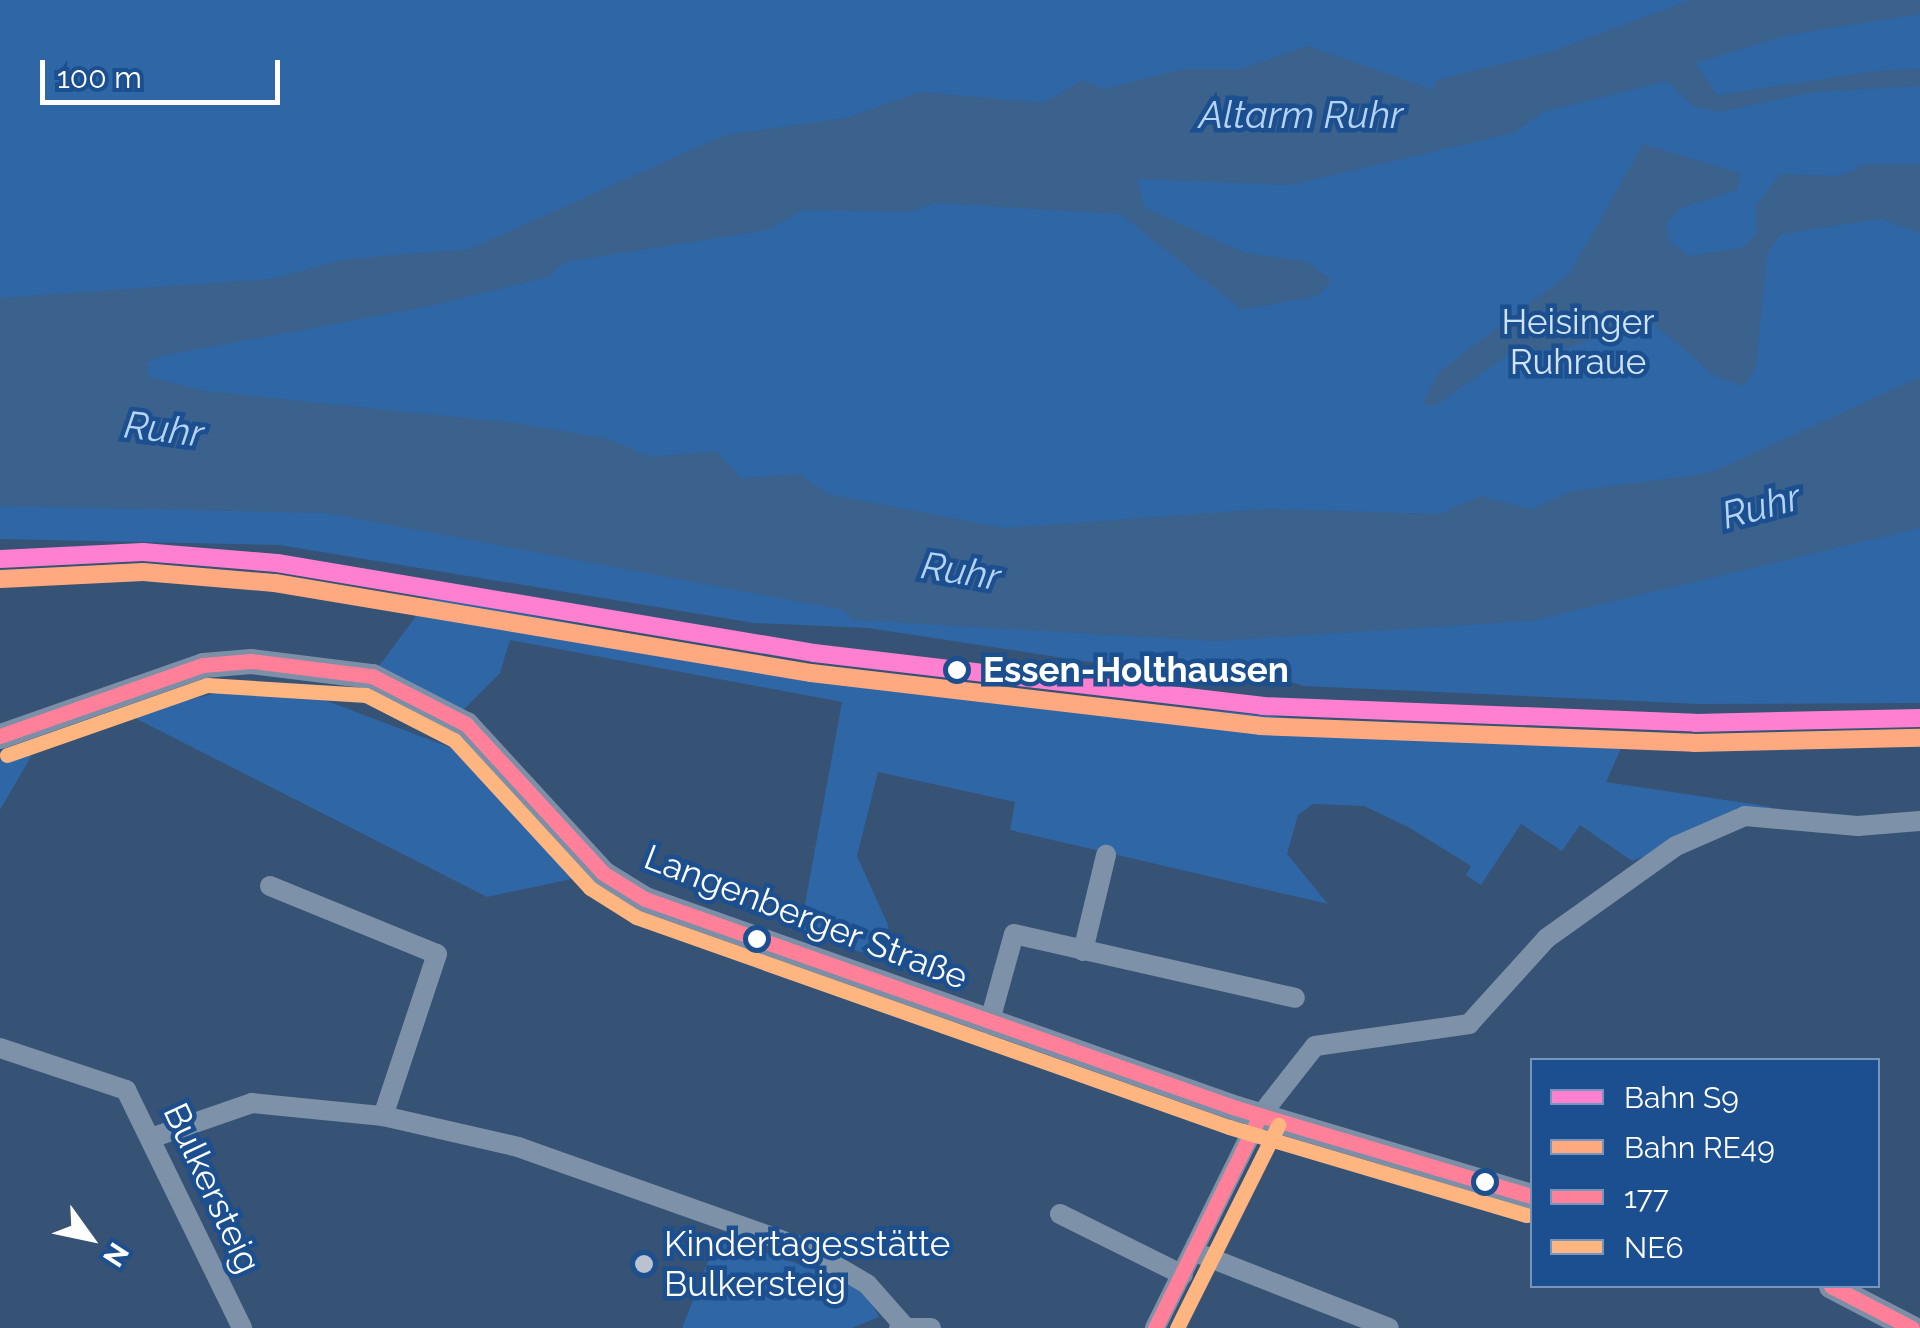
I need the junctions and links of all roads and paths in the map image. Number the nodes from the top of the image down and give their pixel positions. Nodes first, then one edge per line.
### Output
1 (0, 736) edge
2 (1920, 821) edge
3 (1106, 855) dead end
4 (270, 886) dead end
5 (1083, 951) junction
6 (1295, 998) dead end
7 (989, 1024) junction
8 (0, 1048) edge
9 (384, 1116) junction
10 (1260, 1116) junction
11 (151, 1138) junction
12 (1530, 1195) edge
13 (1060, 1214) dead end
14 (1195, 1252) junction
15 (1183, 1275) junction
16 (1834, 1288) edge
17 (902, 1327) edge
18 (242, 1328) edge
19 (931, 1328) edge
20 (1155, 1328) edge
21 (1389, 1328) edge
22 (1912, 1328) edge

1 - 7 main road, Langenberger Straße
2 - 10 street
3 - 5 street
4 - 9 street
5 - 6 street
5 - 7 street
7 - 10 main road, Langenberger Straße
8 - 11 street, Bulkersteig
9 - 11 street
9 - 17 street
10 - 12 main road, Langenberger Straße
10 - 14 street
11 - 18 street, Bulkersteig
13 - 15 street
14 - 15 street
14 - 21 street
15 - 20 street
16 - 22 main road
17 - 19 street

